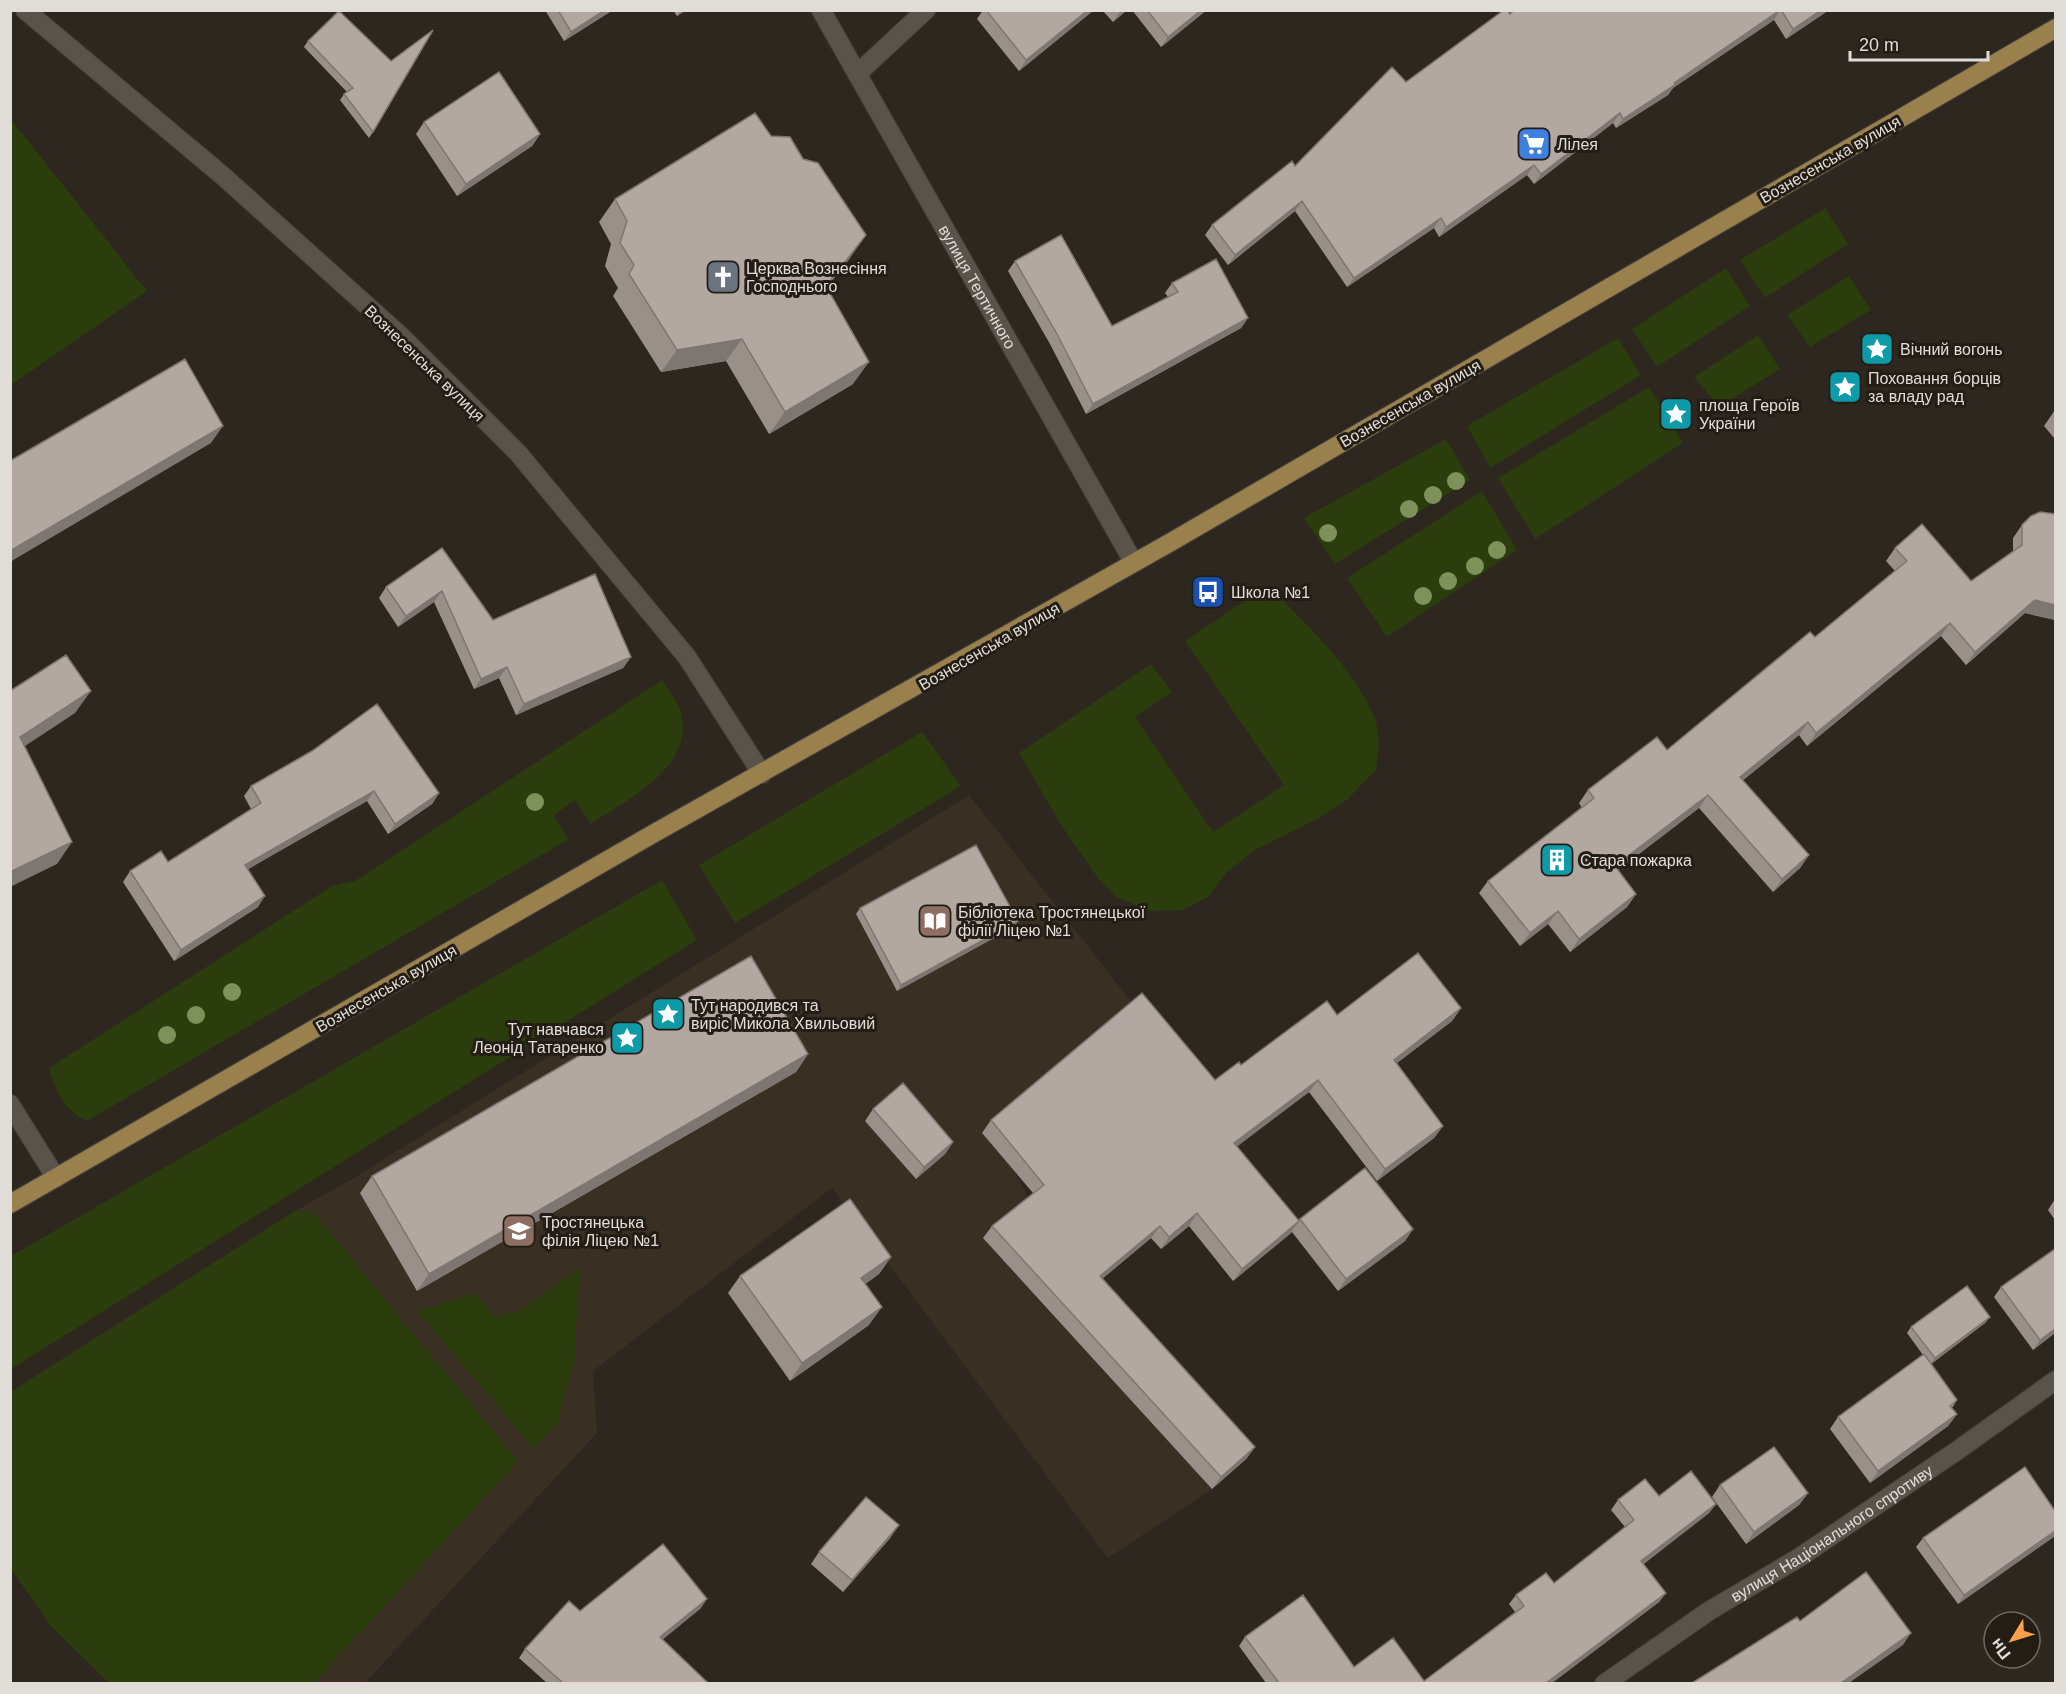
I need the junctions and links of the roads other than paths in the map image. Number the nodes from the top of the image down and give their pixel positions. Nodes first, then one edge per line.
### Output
1 (25, 10) edge
2 (821, 10) edge
3 (926, 10) edge
4 (2055, 28) edge
5 (857, 74) junction
6 (1134, 563) junction
7 (762, 774) junction
8 (10, 1104) edge
9 (56, 1178) junction
10 (10, 1204) edge
11 (2055, 1380) edge
12 (1604, 1683) edge

1 - 7 street, Вознесенська вулиця
2 - 5 street, вулиця Тертичного
3 - 5 street
4 - 6 main road, Вознесенська вулиця
5 - 6 street, вулиця Тертичного
6 - 7 main road, Вознесенська вулиця
7 - 9 main road, Вознесенська вулиця
8 - 9 street
9 - 10 main road, Вознесенська вулиця
11 - 12 street, вулиця Національного спротиву

